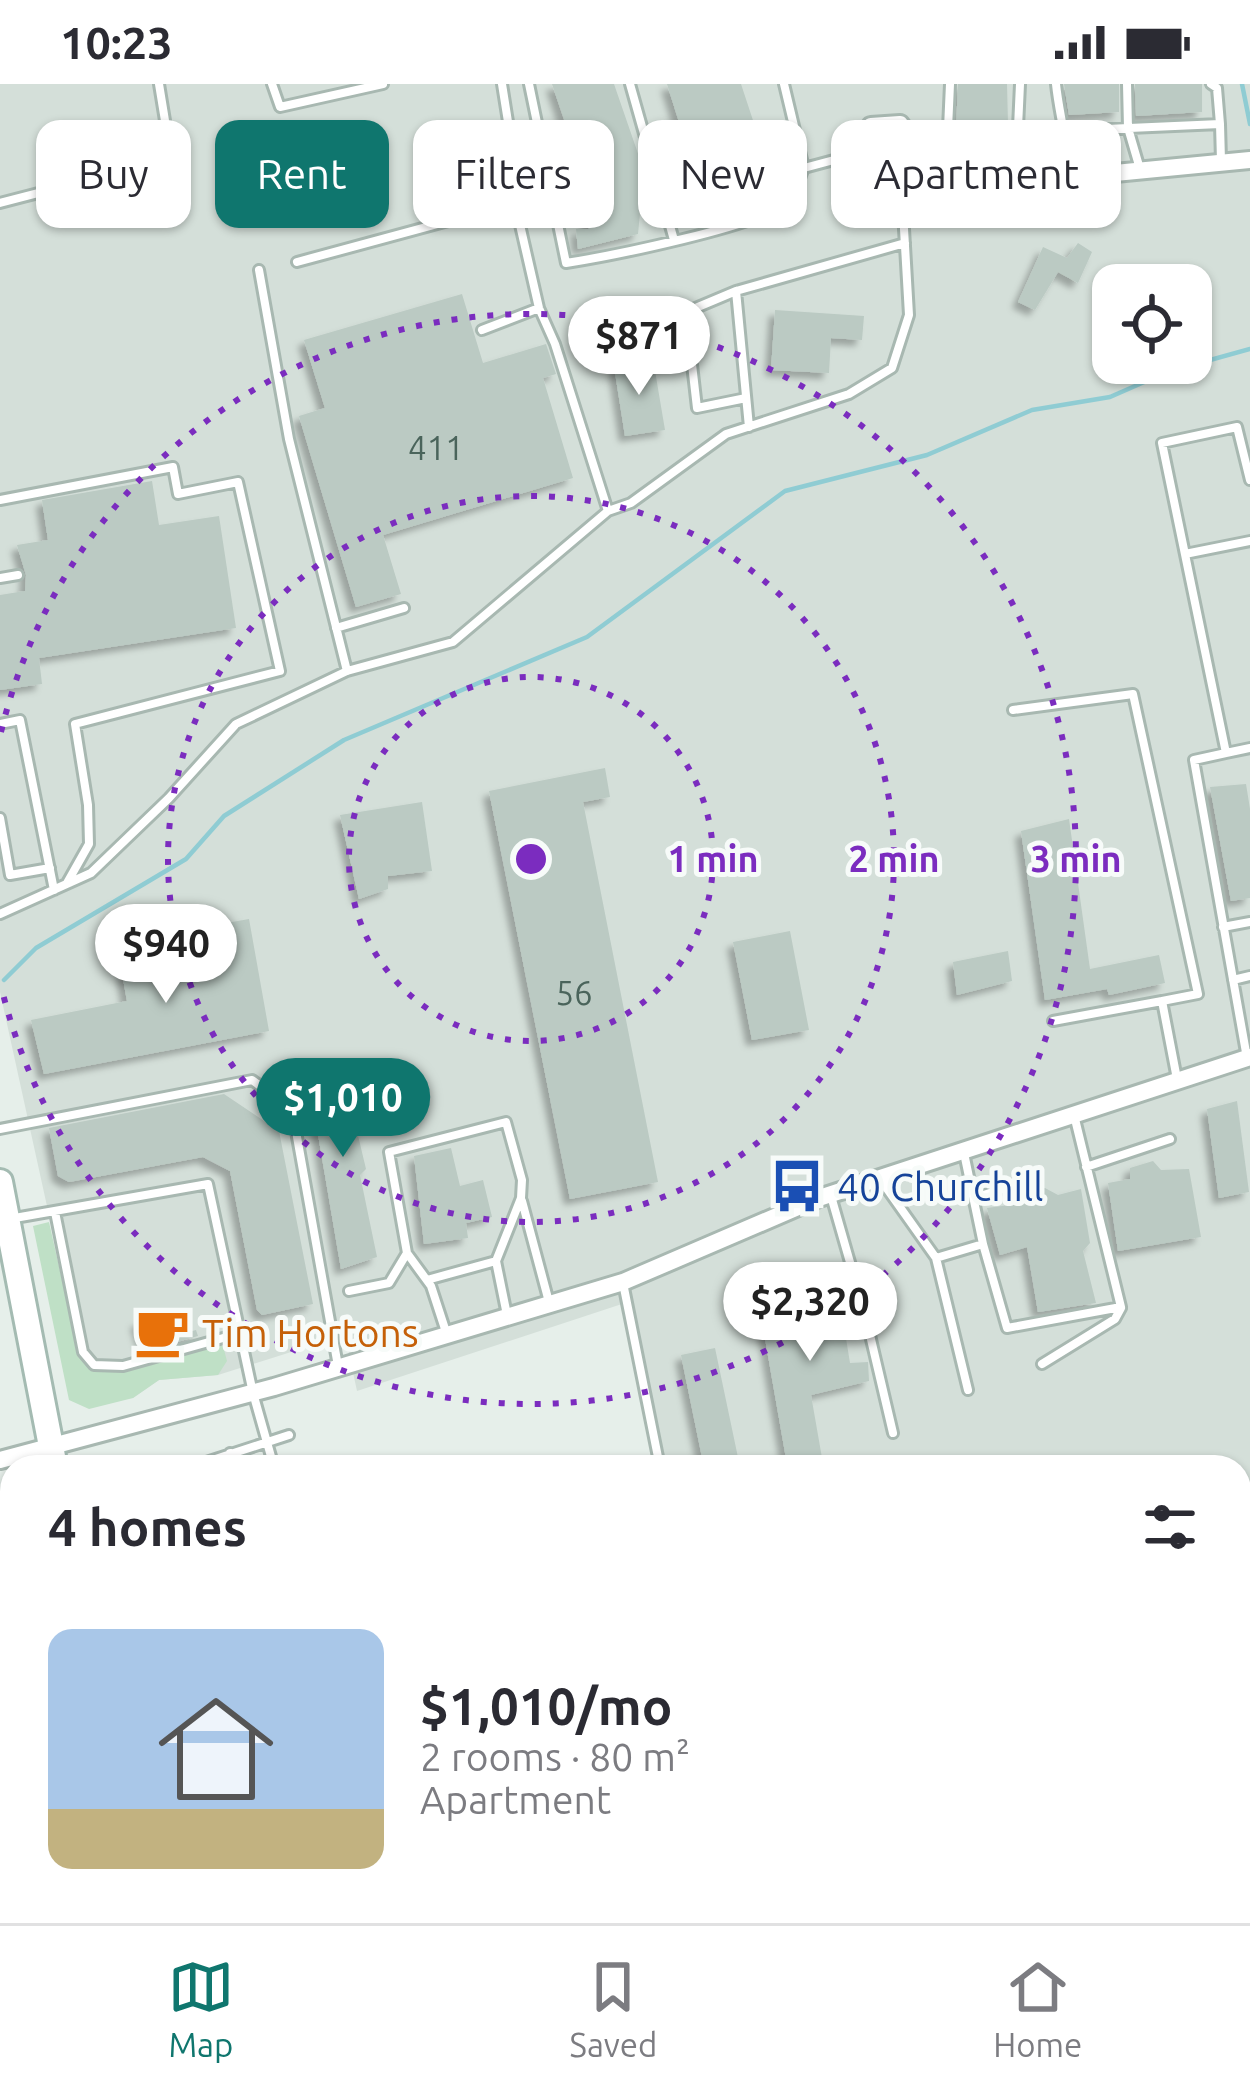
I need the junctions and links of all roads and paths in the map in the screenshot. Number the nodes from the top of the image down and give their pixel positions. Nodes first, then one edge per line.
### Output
1 (159, 84) edge
2 (272, 84) edge
3 (383, 84) edge
4 (502, 84) edge
5 (530, 84) edge
6 (630, 84) edge
7 (784, 84) edge
8 (950, 84) edge
9 (1020, 84) edge
10 (1057, 84) edge
11 (1127, 84) edge
12 (1211, 84) edge
13 (508, 120) edge
14 (793, 120) edge
15 (948, 120) edge
16 (1021, 120) edge
17 (1059, 120) edge
18 (1220, 124) junction
19 (1121, 128) edge
20 (1128, 128) junction
21 (1250, 160) edge
22 (1221, 163) junction
23 (1140, 170) junction
24 (1121, 171) edge
25 (0, 202) edge
26 (423, 228) edge
27 (521, 228) edge
28 (721, 228) edge
29 (904, 228) edge
30 (674, 240) junction
31 (905, 243) junction
32 (297, 262) dead end
33 (259, 270) dead end
34 (736, 291) junction
35 (539, 308) junction
36 (482, 330) dead end
37 (746, 398) junction
38 (749, 427) junction
39 (1250, 480) edge
40 (0, 500) edge
41 (608, 511) junction
42 (1250, 541) edge
43 (1185, 554) junction
44 (18, 575) dead end
45 (0, 578) edge
46 (404, 608) dead end
47 (336, 628) junction
48 (347, 671) junction
49 (1013, 710) dead end
50 (0, 724) edge
51 (1250, 748) edge
52 (1226, 753) junction
53 (0, 818) edge
54 (50, 868) junction
55 (67, 884) junction
56 (54, 890) junction
57 (0, 914) edge
58 (1250, 922) edge
59 (1223, 927) junction
60 (1250, 976) edge
61 (1233, 980) junction
62 (1162, 1001) junction
63 (1053, 1021) dead end
64 (1249, 1058) edge
65 (1178, 1081) junction
66 (1074, 1115) junction
67 (0, 1129) edge
68 (1170, 1139) dead end
69 (964, 1151) junction
70 (1087, 1167) junction
71 (880, 1178) junction
72 (1030, 1180) dead end
73 (0, 1182) edge
74 (830, 1195) junction
75 (521, 1198) junction
76 (974, 1198) junction
77 (55, 1212) junction
78 (7, 1220) junction
79 (983, 1244) junction
80 (407, 1253) junction
81 (936, 1258) junction
82 (496, 1261) junction
83 (427, 1280) junction
84 (622, 1282) junction
85 (349, 1291) dead end
86 (550, 1304) junction
87 (1121, 1307) junction
88 (507, 1317) junction
89 (241, 1333) junction
90 (446, 1335) junction
91 (1042, 1364) dead end
92 (338, 1368) junction
93 (968, 1390) dead end
94 (254, 1393) junction
95 (893, 1433) dead end
96 (289, 1436) dead end
97 (267, 1442) junction
98 (230, 1453) joint
99 (54, 1455) edge
100 (57, 1455) edge
101 (224, 1455) edge
102 (271, 1455) edge
103 (658, 1455) edge

1 - 25 lane
2 - 3 lane
4 - 13 lane
5 - 30 lane
6 - 30 lane
7 - 14 lane
8 - 15 lane
9 - 16 lane
10 - 17 lane
11 - 20 lane
12 - 18 lane
18 - 20 lane
18 - 22 lane
19 - 20 lane
20 - 23 lane
21 - 22 street
22 - 23 street
23 - 24 street
26 - 32 lane
27 - 35 lane
28 - 30 lane
29 - 31 lane
31 - 34 lane
31 - 38 lane
33 - 47 lane
34 - 37 lane
34 - 37 lane
35 - 36 lane
35 - 41 lane
37 - 38 lane
38 - 41 lane
39 - 43 lane
40 - 55 lane
41 - 48 lane
42 - 43 lane
43 - 52 lane
44 - 45 lane
46 - 47 lane
47 - 48 lane
48 - 55 lane
49 - 62 lane
50 - 54 lane
51 - 52 lane
52 - 59 lane
53 - 54 lane
54 - 56 lane
55 - 56 lane
56 - 57 lane
58 - 59 lane
59 - 61 lane
60 - 61 lane
61 - 64 lane
62 - 63 lane
62 - 65 lane
64 - 65 street
65 - 66 street
66 - 69 street
66 - 70 lane
67 - 92 lane
68 - 70 lane
69 - 71 street
69 - 76 lane
70 - 87 lane
71 - 74 street
71 - 81 lane
72 - 76 lane
73 - 78 street
74 - 84 street
74 - 95 lane
75 - 80 lane
75 - 82 lane
75 - 86 lane
76 - 79 lane
77 - 78 lane
77 - 89 lane
77 - 89 lane
78 - 99 street
79 - 81 lane
79 - 87 lane
80 - 83 lane
80 - 85 lane
81 - 93 lane
82 - 83 lane
82 - 88 lane
83 - 90 lane
84 - 86 street
84 - 103 lane
86 - 88 street
87 - 91 lane
88 - 90 street
89 - 94 lane
90 - 92 street
92 - 94 street
94 - 97 lane
94 - 100 street
96 - 97 lane
97 - 98 lane
97 - 102 lane
98 - 101 lane

